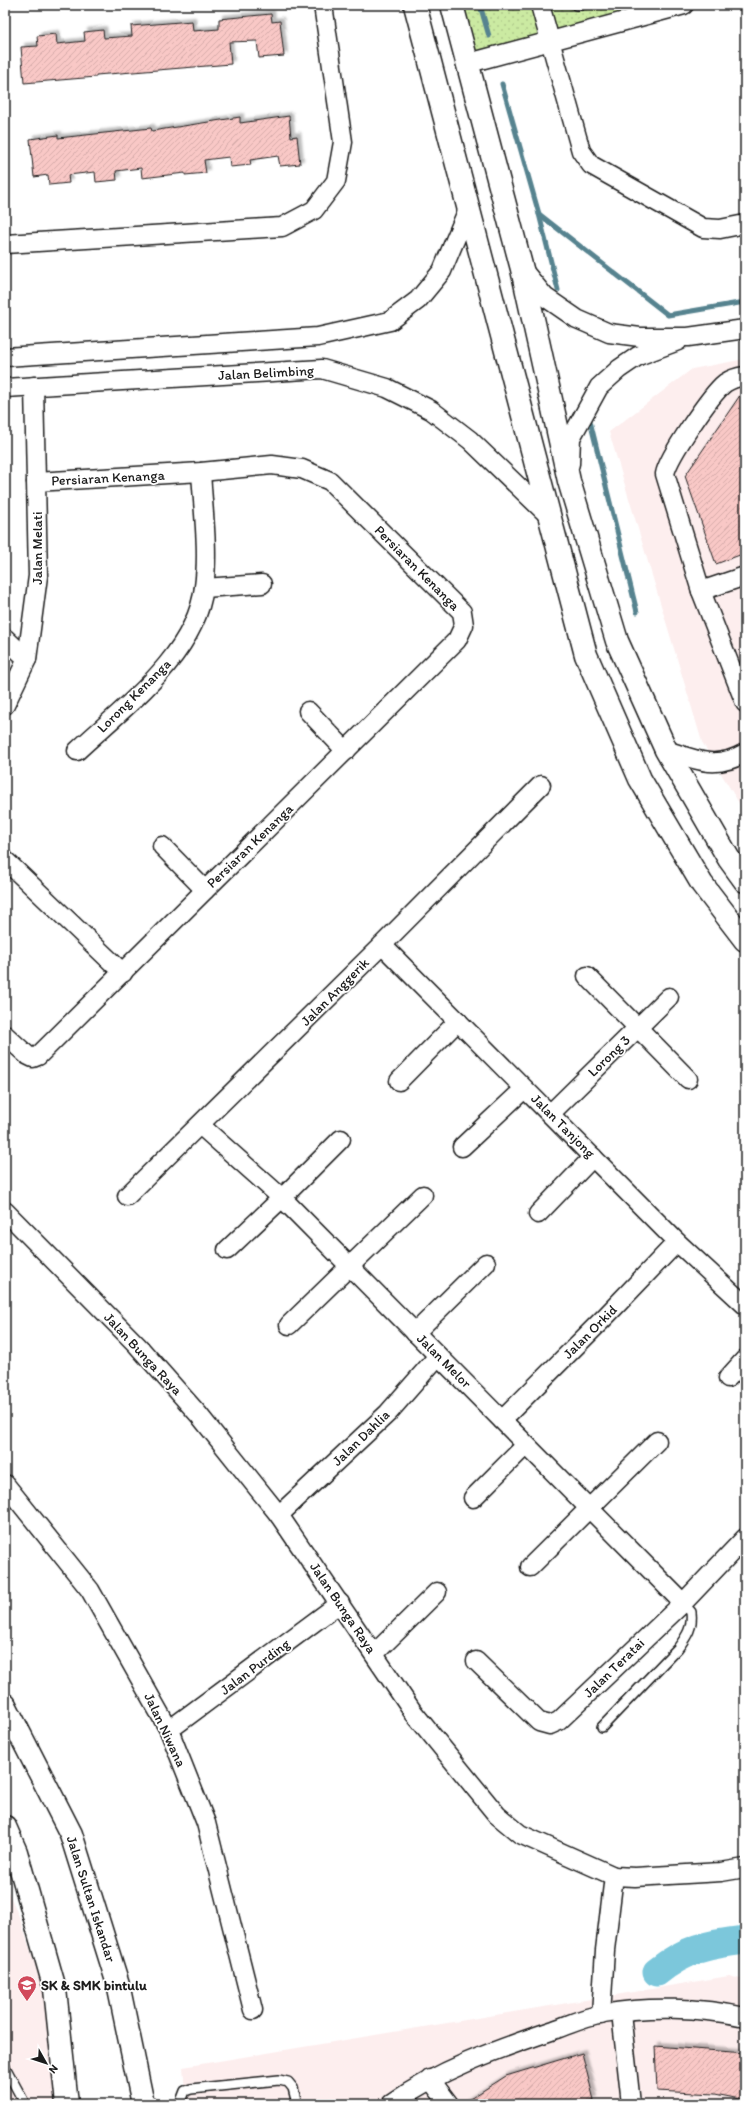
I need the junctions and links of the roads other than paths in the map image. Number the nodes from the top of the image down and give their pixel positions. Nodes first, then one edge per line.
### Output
1 (323, 5) edge
2 (415, 5) edge
3 (452, 5) edge
4 (540, 5) edge
5 (576, 5) edge
6 (582, 5) edge
7 (684, 5) edge
8 (660, 8) edge
9 (550, 41) junction
10 (469, 63) junction
11 (468, 210) junction
12 (745, 224) edge
13 (5, 244) edge
14 (522, 269) junction
15 (745, 329) edge
16 (688, 337) junction
17 (5, 357) edge
18 (745, 376) edge
19 (34, 386) junction
20 (5, 388) edge
21 (201, 472) junction
22 (569, 481) junction
23 (36, 482) junction
24 (550, 517) junction
25 (745, 576) edge
26 (262, 584) dead end
27 (204, 588) junction
28 (701, 591) junction
29 (5, 638) edge
30 (27, 659) junction
31 (745, 703) edge
32 (5, 705) edge
33 (308, 711) dead end
34 (666, 750) junction
35 (77, 751) dead end
36 (346, 751) junction
37 (745, 753) edge
38 (540, 785) dead end
39 (162, 846) dead end
40 (5, 860) edge
41 (745, 881) edge
42 (205, 890) junction
43 (745, 940) edge
44 (382, 945) junction
45 (123, 973) junction
46 (587, 976) dead end
47 (669, 998) dead end
48 (458, 1022) junction
49 (639, 1027) junction
50 (5, 1035) edge
51 (688, 1079) dead end
52 (399, 1081) dead end
53 (524, 1089) junction
54 (550, 1114) junction
55 (200, 1125) junction
56 (341, 1139) dead end
57 (462, 1147) dead end
58 (594, 1157) junction
59 (423, 1195) dead end
60 (127, 1196) dead end
61 (282, 1198) junction
62 (538, 1214) dead end
63 (6, 1215) edge
64 (677, 1242) junction
65 (227, 1250) dead end
66 (486, 1264) dead end
67 (349, 1266) junction
68 (745, 1305) edge
69 (289, 1325) dead end
70 (415, 1333) junction
71 (438, 1356) junction
72 (745, 1360) edge
73 (728, 1378) dead end
74 (502, 1420) junction
75 (657, 1441) dead end
76 (526, 1445) junction
77 (5, 1484) edge
78 (473, 1498) dead end
79 (589, 1509) junction
80 (279, 1515) junction
81 (745, 1538) edge
82 (530, 1568) dead end
83 (437, 1592) dead end
84 (340, 1603) junction
85 (683, 1603) junction
86 (374, 1654) junction
87 (476, 1661) dead end
88 (5, 1705) edge
89 (602, 1727) dead end
90 (169, 1730) junction
91 (5, 1827) edge
92 (745, 1868) edge
93 (614, 1876) junction
94 (253, 2010) dead end
95 (621, 2013) junction
96 (601, 2015) junction
97 (745, 2017) edge
98 (5, 2067) edge
99 (430, 2079) junction
100 (25, 2104) edge
101 (67, 2104) edge
102 (143, 2104) edge
103 (180, 2104) edge
104 (297, 2104) edge
105 (391, 2104) edge
106 (449, 2104) edge
107 (631, 2104) edge

1 - 13 street
2 - 11 main road
3 - 10 main road
4 - 9 street
5 - 6 lane
7 - 8 street
8 - 9 street
9 - 10 street
9 - 12 street
10 - 14 main road
11 - 17 street
11 - 24 main road
14 - 16 street
14 - 22 main road
15 - 16 street
16 - 22 street
18 - 28 street
19 - 20 street, Jalan Belimbing
19 - 23 street, Jalan Melati
19 - 24 street, Jalan Belimbing
21 - 23 street, Persiaran Kenanga
21 - 27 street, Lorong Kenanga
21 - 36 street, Persiaran Kenanga
22 - 34 main road
23 - 30 street, Jalan Melati
24 - 43 main road
25 - 28 street
26 - 27 street
27 - 35 street, Lorong Kenanga
28 - 31 street
29 - 30 street
30 - 32 street, Jalan Melati
33 - 36 street
34 - 37 street
34 - 41 main road
36 - 42 street, Persiaran Kenanga
38 - 44 street, Jalan Anggerik
39 - 42 street
40 - 45 street
42 - 45 street, Persiaran Kenanga
44 - 48 street, Jalan Tanjong
44 - 55 street, Jalan Anggerik
45 - 50 street, Persiaran Kenanga
46 - 49 street
47 - 49 street, Lorong 3
48 - 52 street
48 - 53 street, Jalan Tanjong
49 - 51 street
49 - 54 street, Lorong 3
53 - 54 street, Jalan Tanjong
53 - 57 street
54 - 58 street, Jalan Tanjong
55 - 60 street, Jalan Anggerik
55 - 61 street, Jalan Melor
56 - 61 street
58 - 62 street
58 - 64 street, Jalan Tanjong
59 - 67 street
61 - 65 street
61 - 67 street, Jalan Melor
63 - 80 street, Jalan Bunga Raya
64 - 68 street, Jalan Tanjong
64 - 74 street, Jalan Orkid
66 - 70 street
67 - 69 street
67 - 70 street, Jalan Melor
70 - 71 street, Jalan Melor
71 - 74 street, Jalan Melor
71 - 80 street, Jalan Dahlia
72 - 73 street
74 - 76 street, Jalan Melor
75 - 79 street
76 - 78 street
76 - 79 street, Jalan Melor
77 - 90 street, Jalan Niwana
79 - 82 street
79 - 85 street, Jalan Melor
80 - 84 street, Jalan Bunga Raya
81 - 85 street, Jalan Teratai
83 - 86 street
84 - 86 street, Jalan Bunga Raya
84 - 90 street, Jalan Purding
85 - 87 street, Jalan Teratai
85 - 89 lane
86 - 93 street, Jalan Bunga Raya
88 - 102 main road, Jalan Sultan Iskandar
90 - 94 street, Jalan Niwana
91 - 101 main road
92 - 93 street, Jalan Bunga Raya
93 - 96 street
95 - 96 street
95 - 97 street
95 - 107 street
96 - 99 street
98 - 100 lane
99 - 105 street
99 - 106 street
103 - 104 lane

